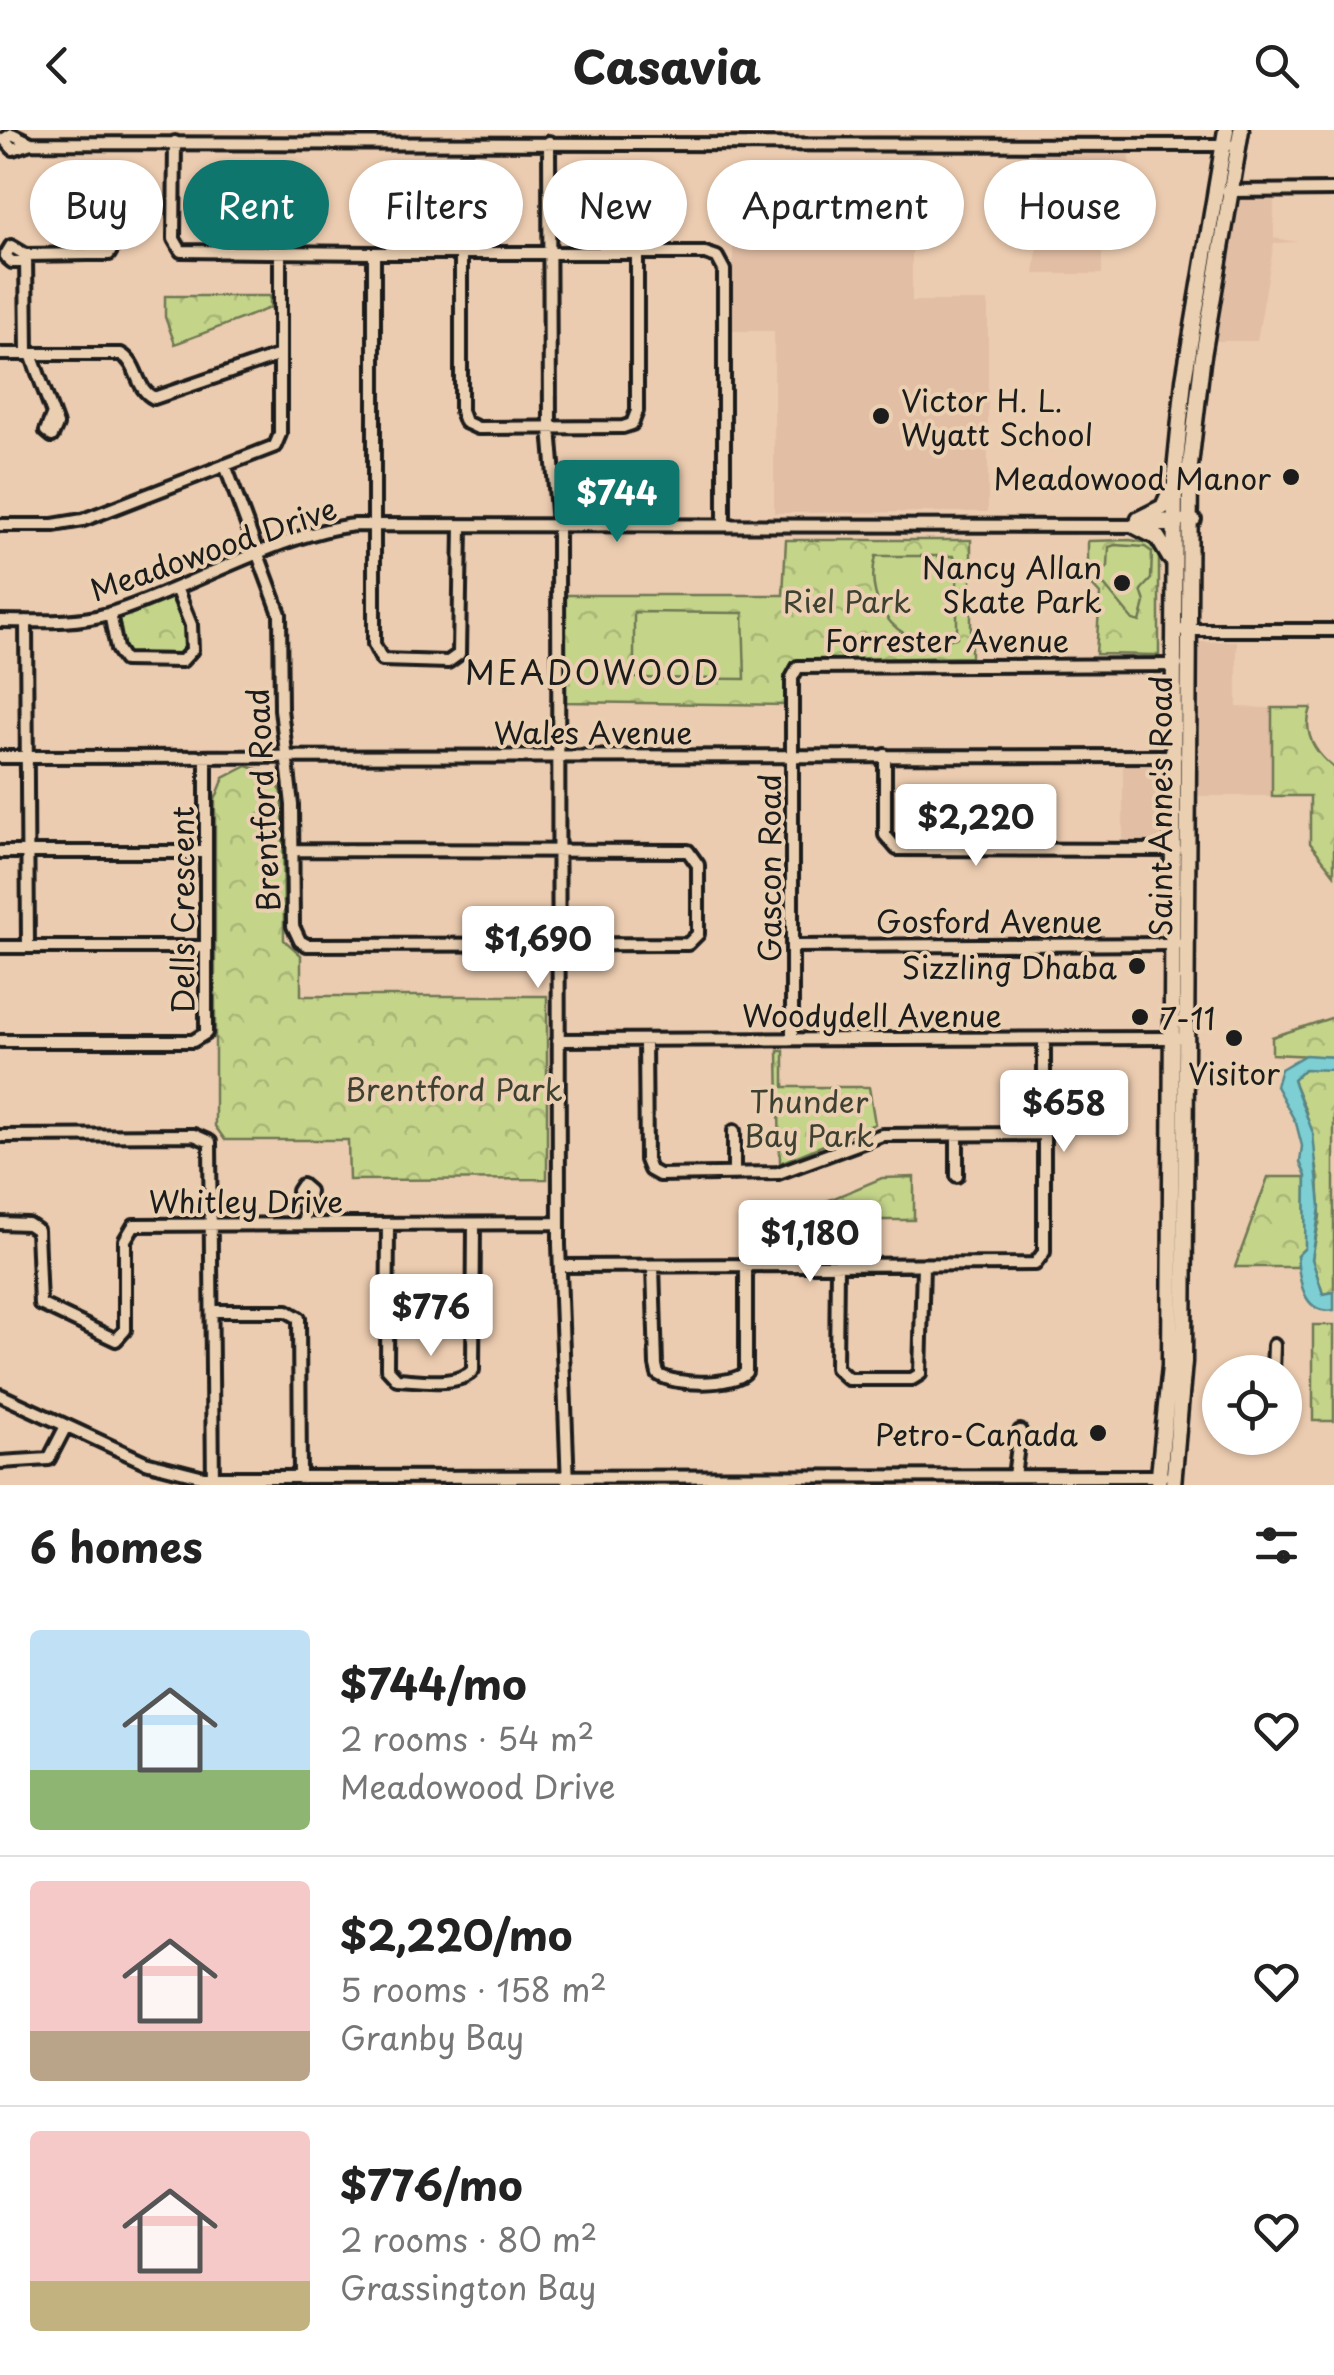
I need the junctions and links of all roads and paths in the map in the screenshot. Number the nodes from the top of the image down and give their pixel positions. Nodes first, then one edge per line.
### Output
1 (1241, 130) edge
2 (603, 136) edge
3 (676, 136) edge
4 (1229, 140) edge
5 (175, 142) junction
6 (549, 142) junction
7 (31, 143) dead end
8 (1334, 190) edge
9 (1224, 191) junction
10 (89, 254) dead end
11 (280, 254) junction
12 (374, 254) junction
13 (461, 254) junction
14 (549, 254) junction
15 (637, 254) junction
16 (1198, 339) junction
17 (0, 354) edge
18 (29, 354) junction
19 (280, 354) junction
20 (53, 414) dead end
21 (550, 428) junction
22 (225, 466) junction
23 (1175, 471) junction
24 (1137, 523) junction
25 (1180, 523) junction
26 (0, 525) edge
27 (374, 525) junction
28 (724, 525) junction
29 (461, 526) junction
30 (558, 526) junction
31 (259, 556) junction
32 (1173, 572) junction
33 (176, 588) junction
34 (110, 613) junction
35 (0, 621) edge
36 (26, 621) junction
37 (1180, 630) junction
38 (1334, 630) edge
39 (1180, 664) junction
40 (885, 755) junction
41 (558, 756) junction
42 (793, 756) junction
43 (1180, 756) junction
44 (0, 757) edge
45 (27, 757) junction
46 (206, 757) junction
47 (285, 757) junction
48 (1179, 847) junction
49 (292, 850) junction
50 (558, 851) junction
51 (0, 852) edge
52 (27, 852) junction
53 (206, 852) junction
54 (1179, 944) junction
55 (558, 945) junction
56 (793, 946) junction
57 (0, 947) edge
58 (28, 947) junction
59 (206, 947) junction
60 (1179, 1038) junction
61 (792, 1039) junction
62 (1044, 1039) junction
63 (558, 1040) junction
64 (644, 1040) junction
65 (0, 1041) edge
66 (734, 1131) dead end
67 (957, 1134) junction
68 (1044, 1134) junction
69 (0, 1136) edge
70 (734, 1174) junction
71 (957, 1176) dead end
72 (303, 1204) dead end
73 (0, 1223) edge
74 (558, 1223) junction
75 (212, 1224) junction
76 (303, 1224) junction
77 (388, 1224) junction
78 (474, 1224) junction
79 (923, 1265) junction
80 (560, 1266) junction
81 (653, 1266) junction
82 (746, 1266) junction
83 (837, 1266) junction
84 (212, 1311) junction
85 (1274, 1345) dead end
86 (1274, 1355) edge
87 (0, 1396) edge
88 (66, 1426) junction
89 (1020, 1431) dead end
90 (0, 1462) edge
91 (1014, 1476) junction
92 (300, 1478) junction
93 (950, 1480) edge
94 (1166, 1480) edge
95 (213, 1481) edge
96 (568, 1481) edge
97 (668, 1481) edge
98 (759, 1481) edge

1 - 4 main road, Saint Anne's Road
2 - 3 street
2 - 6 street
3 - 4 street
4 - 9 main road, Saint Anne's Road
5 - 6 street
5 - 7 street
5 - 11 street
6 - 14 street
8 - 9 street
9 - 16 main road, Saint Anne's Road
10 - 18 street
11 - 12 street
11 - 19 street
12 - 13 street
12 - 27 street
13 - 14 street
13 - 21 street
14 - 15 street
14 - 21 street
15 - 21 street
15 - 28 street
16 - 23 main road, Saint Anne's Road
16 - 25 main road, Saint Anne's Road
17 - 18 street
18 - 19 street
18 - 20 street
19 - 22 street
21 - 30 street
22 - 26 street
22 - 31 street, Brentford Road
23 - 24 main road
23 - 25 main road, Saint Anne's Road
24 - 25 street, Meadowood Drive
24 - 28 street, Meadowood Drive
24 - 32 main road
25 - 32 main road, Saint Anne's Road
25 - 37 main road, Saint Anne's Road
27 - 29 street, Meadowood Drive
27 - 29 street
27 - 31 street, Meadowood Drive
28 - 30 street, Meadowood Drive
29 - 30 street, Meadowood Drive
30 - 41 street
31 - 33 street, Meadowood Drive
31 - 47 street, Brentford Road
32 - 37 main road, Saint Anne's Road
33 - 34 street, Meadowood Drive
33 - 34 street
34 - 36 street, Meadowood Drive
35 - 36 street, Meadowood Drive
36 - 45 street
37 - 38 street
37 - 39 main road, Saint Anne's Road
39 - 42 street, Forrester Avenue
39 - 43 main road, Saint Anne's Road
40 - 42 street, Wales Avenue
40 - 43 street, Wales Avenue
40 - 48 street
41 - 42 street, Wales Avenue
41 - 47 street, Wales Avenue
41 - 50 street
42 - 56 street, Gascon Road
43 - 48 main road, Saint Anne's Road
44 - 45 street, Wales Avenue
45 - 46 street, Wales Avenue
45 - 52 street
46 - 47 street, Wales Avenue
46 - 53 street, Dells Crescent
47 - 49 street, Brentford Road
48 - 54 main road, Saint Anne's Road
49 - 50 street
49 - 55 street, Brentford Road
50 - 55 street
50 - 55 street
51 - 52 street
52 - 53 street
52 - 58 street
53 - 59 street, Dells Crescent
54 - 56 street, Gosford Avenue
54 - 60 main road, Saint Anne's Road
55 - 63 street
56 - 61 street, Gascon Road
57 - 58 street
58 - 59 street
59 - 65 street, Dells Crescent
60 - 62 street, Woodydell Avenue
60 - 94 main road, Saint Anne's Road
61 - 62 street, Woodydell Avenue
61 - 64 street, Woodydell Avenue
62 - 68 street
63 - 64 street, Woodydell Avenue
63 - 74 street
64 - 70 street
66 - 70 street
67 - 68 street
67 - 70 street
67 - 71 street
68 - 79 street
69 - 75 street
72 - 76 street
73 - 75 street, Whitley Drive
74 - 78 street, Whitley Drive
74 - 80 street
75 - 76 street, Whitley Drive
75 - 84 street
76 - 77 street, Whitley Drive
77 - 78 street, Whitley Drive
77 - 78 street
79 - 83 street
79 - 83 street
80 - 81 street
80 - 96 street
81 - 82 street
81 - 82 street
82 - 83 street
84 - 92 street
84 - 95 street
85 - 86 street
87 - 88 street
88 - 90 street
88 - 95 street
89 - 91 street
91 - 93 street
91 - 94 street
92 - 95 street
92 - 96 street
93 - 98 street
96 - 97 street
97 - 98 street

